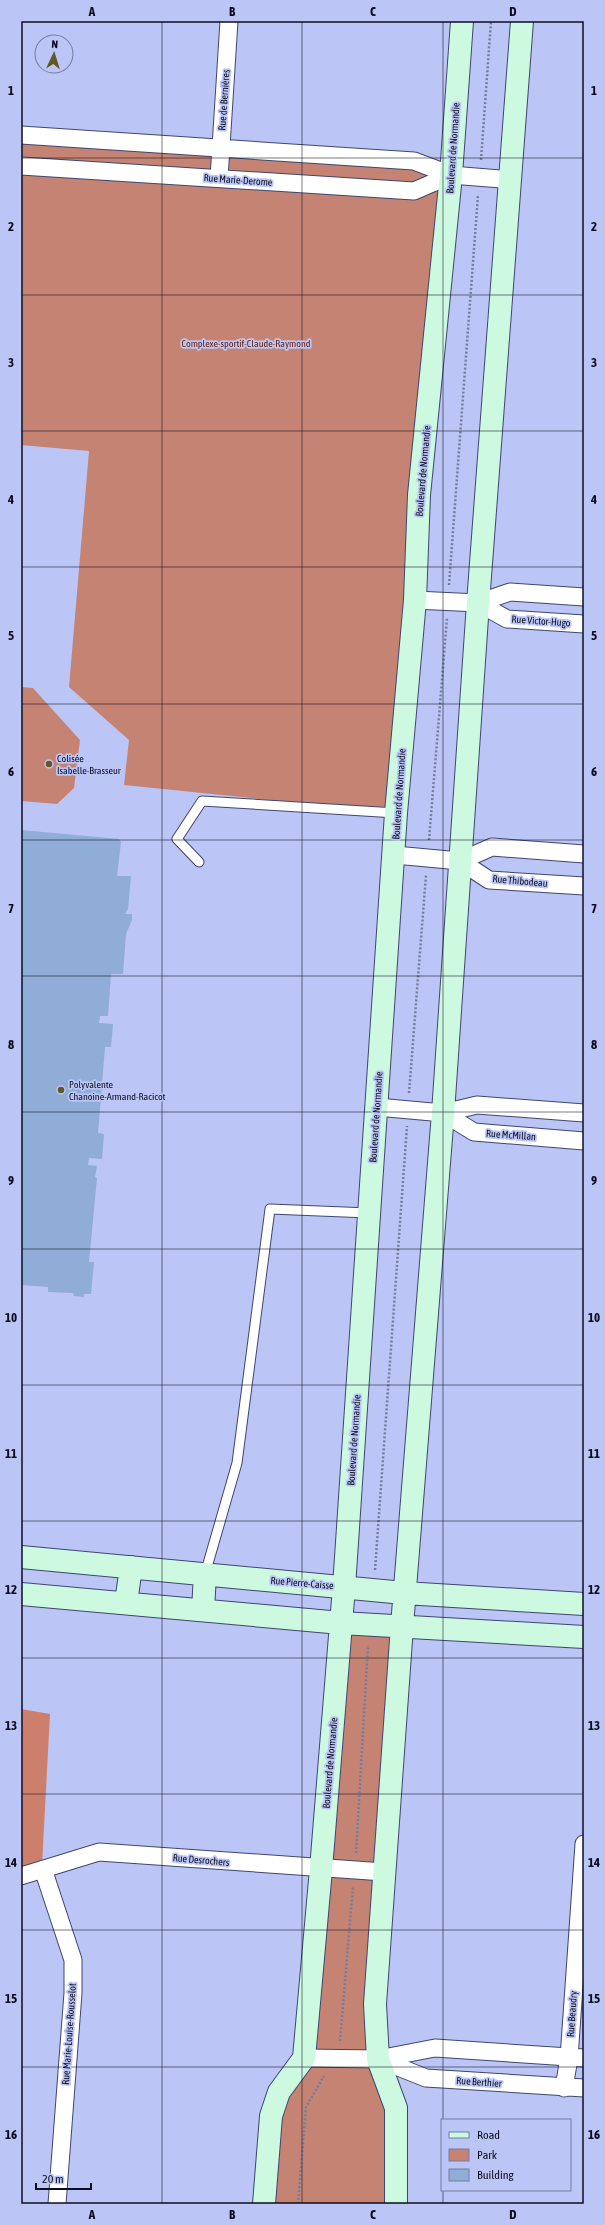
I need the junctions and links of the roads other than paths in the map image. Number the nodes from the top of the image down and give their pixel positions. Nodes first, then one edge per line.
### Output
1 (229, 21) edge
2 (462, 21) edge
3 (522, 21) edge
4 (21, 135) edge
5 (221, 148) junction
6 (21, 166) edge
7 (451, 175) junction
8 (219, 178) junction
9 (512, 180) junction
10 (584, 597) edge
11 (415, 600) junction
12 (478, 603) junction
13 (584, 624) edge
14 (396, 813) junction
15 (584, 854) edge
16 (395, 855) junction
17 (460, 861) junction
18 (199, 862) dead end
19 (584, 886) edge
20 (377, 1107) junction
21 (443, 1113) junction
22 (584, 1113) edge
23 (584, 1141) edge
24 (370, 1213) junction
25 (21, 1557) edge
26 (131, 1567) junction
27 (205, 1574) junction
28 (344, 1587) junction
29 (404, 1593) junction
30 (21, 1594) edge
31 (126, 1603) junction
32 (584, 1604) edge
33 (203, 1610) junction
34 (341, 1623) junction
35 (402, 1626) junction
36 (584, 1637) edge
37 (584, 1844) edge
38 (43, 1869) junction
39 (321, 1869) junction
40 (384, 1872) junction
41 (21, 1876) edge
42 (582, 1915) edge
43 (304, 2058) junction
44 (576, 2058) edge
45 (378, 2059) junction
46 (564, 2088) junction
47 (584, 2088) edge
48 (57, 2204) edge
49 (264, 2204) edge
50 (396, 2204) edge

1 - 5 street, Rue de Bernières
2 - 7 street, Boulevard de Normandie
3 - 9 street
4 - 5 street, Rue Marie-Derome
5 - 7 street, Rue Marie-Derome
5 - 8 street, Rue de Bernières
6 - 8 street, Rue Marie-Derome
7 - 8 street, Rue Marie-Derome
7 - 9 street, Rue Marie-Derome
7 - 11 street, Boulevard de Normandie
9 - 12 street
10 - 12 street, Rue Victor-Hugo
11 - 12 street, Rue Victor-Hugo
11 - 14 street, Boulevard de Normandie
12 - 13 street, Rue Victor-Hugo
12 - 17 street
14 - 16 street, Boulevard de Normandie
14 - 18 lane
15 - 17 street, Rue Thibodeau
16 - 17 street, Rue Thibodeau
16 - 20 street, Boulevard de Normandie
17 - 19 street, Rue Thibodeau
17 - 21 street
20 - 21 street, Rue McMillan
20 - 24 street, Boulevard de Normandie
21 - 22 street, Rue McMillan
21 - 23 street, Rue McMillan
21 - 29 street
24 - 27 lane
24 - 28 street, Boulevard de Normandie
25 - 26 street, Rue Pierre-Caisse
26 - 27 street, Rue Pierre-Caisse
26 - 31 street
27 - 28 street, Rue Pierre-Caisse
27 - 33 street
28 - 29 street, Rue Pierre-Caisse
28 - 34 street, Boulevard de Normandie
29 - 32 street, Rue Pierre-Caisse
29 - 35 street
30 - 31 street
31 - 33 street
33 - 34 street
34 - 35 street
34 - 39 street, Boulevard de Normandie
35 - 36 street
35 - 40 street
37 - 42 street, Rue Beaudry
38 - 39 street, Rue Desrochers
38 - 41 street, Rue Desrochers
38 - 48 street, Rue Marie-Louise-Rousselot
39 - 40 street, Rue Desrochers
39 - 43 street, Boulevard de Normandie
40 - 45 street
42 - 44 street, Rue Beaudry
43 - 45 street, Rue Berthier
43 - 49 street
44 - 45 street, Rue Berthier
44 - 46 street, Rue Beaudry
45 - 46 street, Rue Berthier
45 - 50 street
46 - 47 street, Rue Berthier

